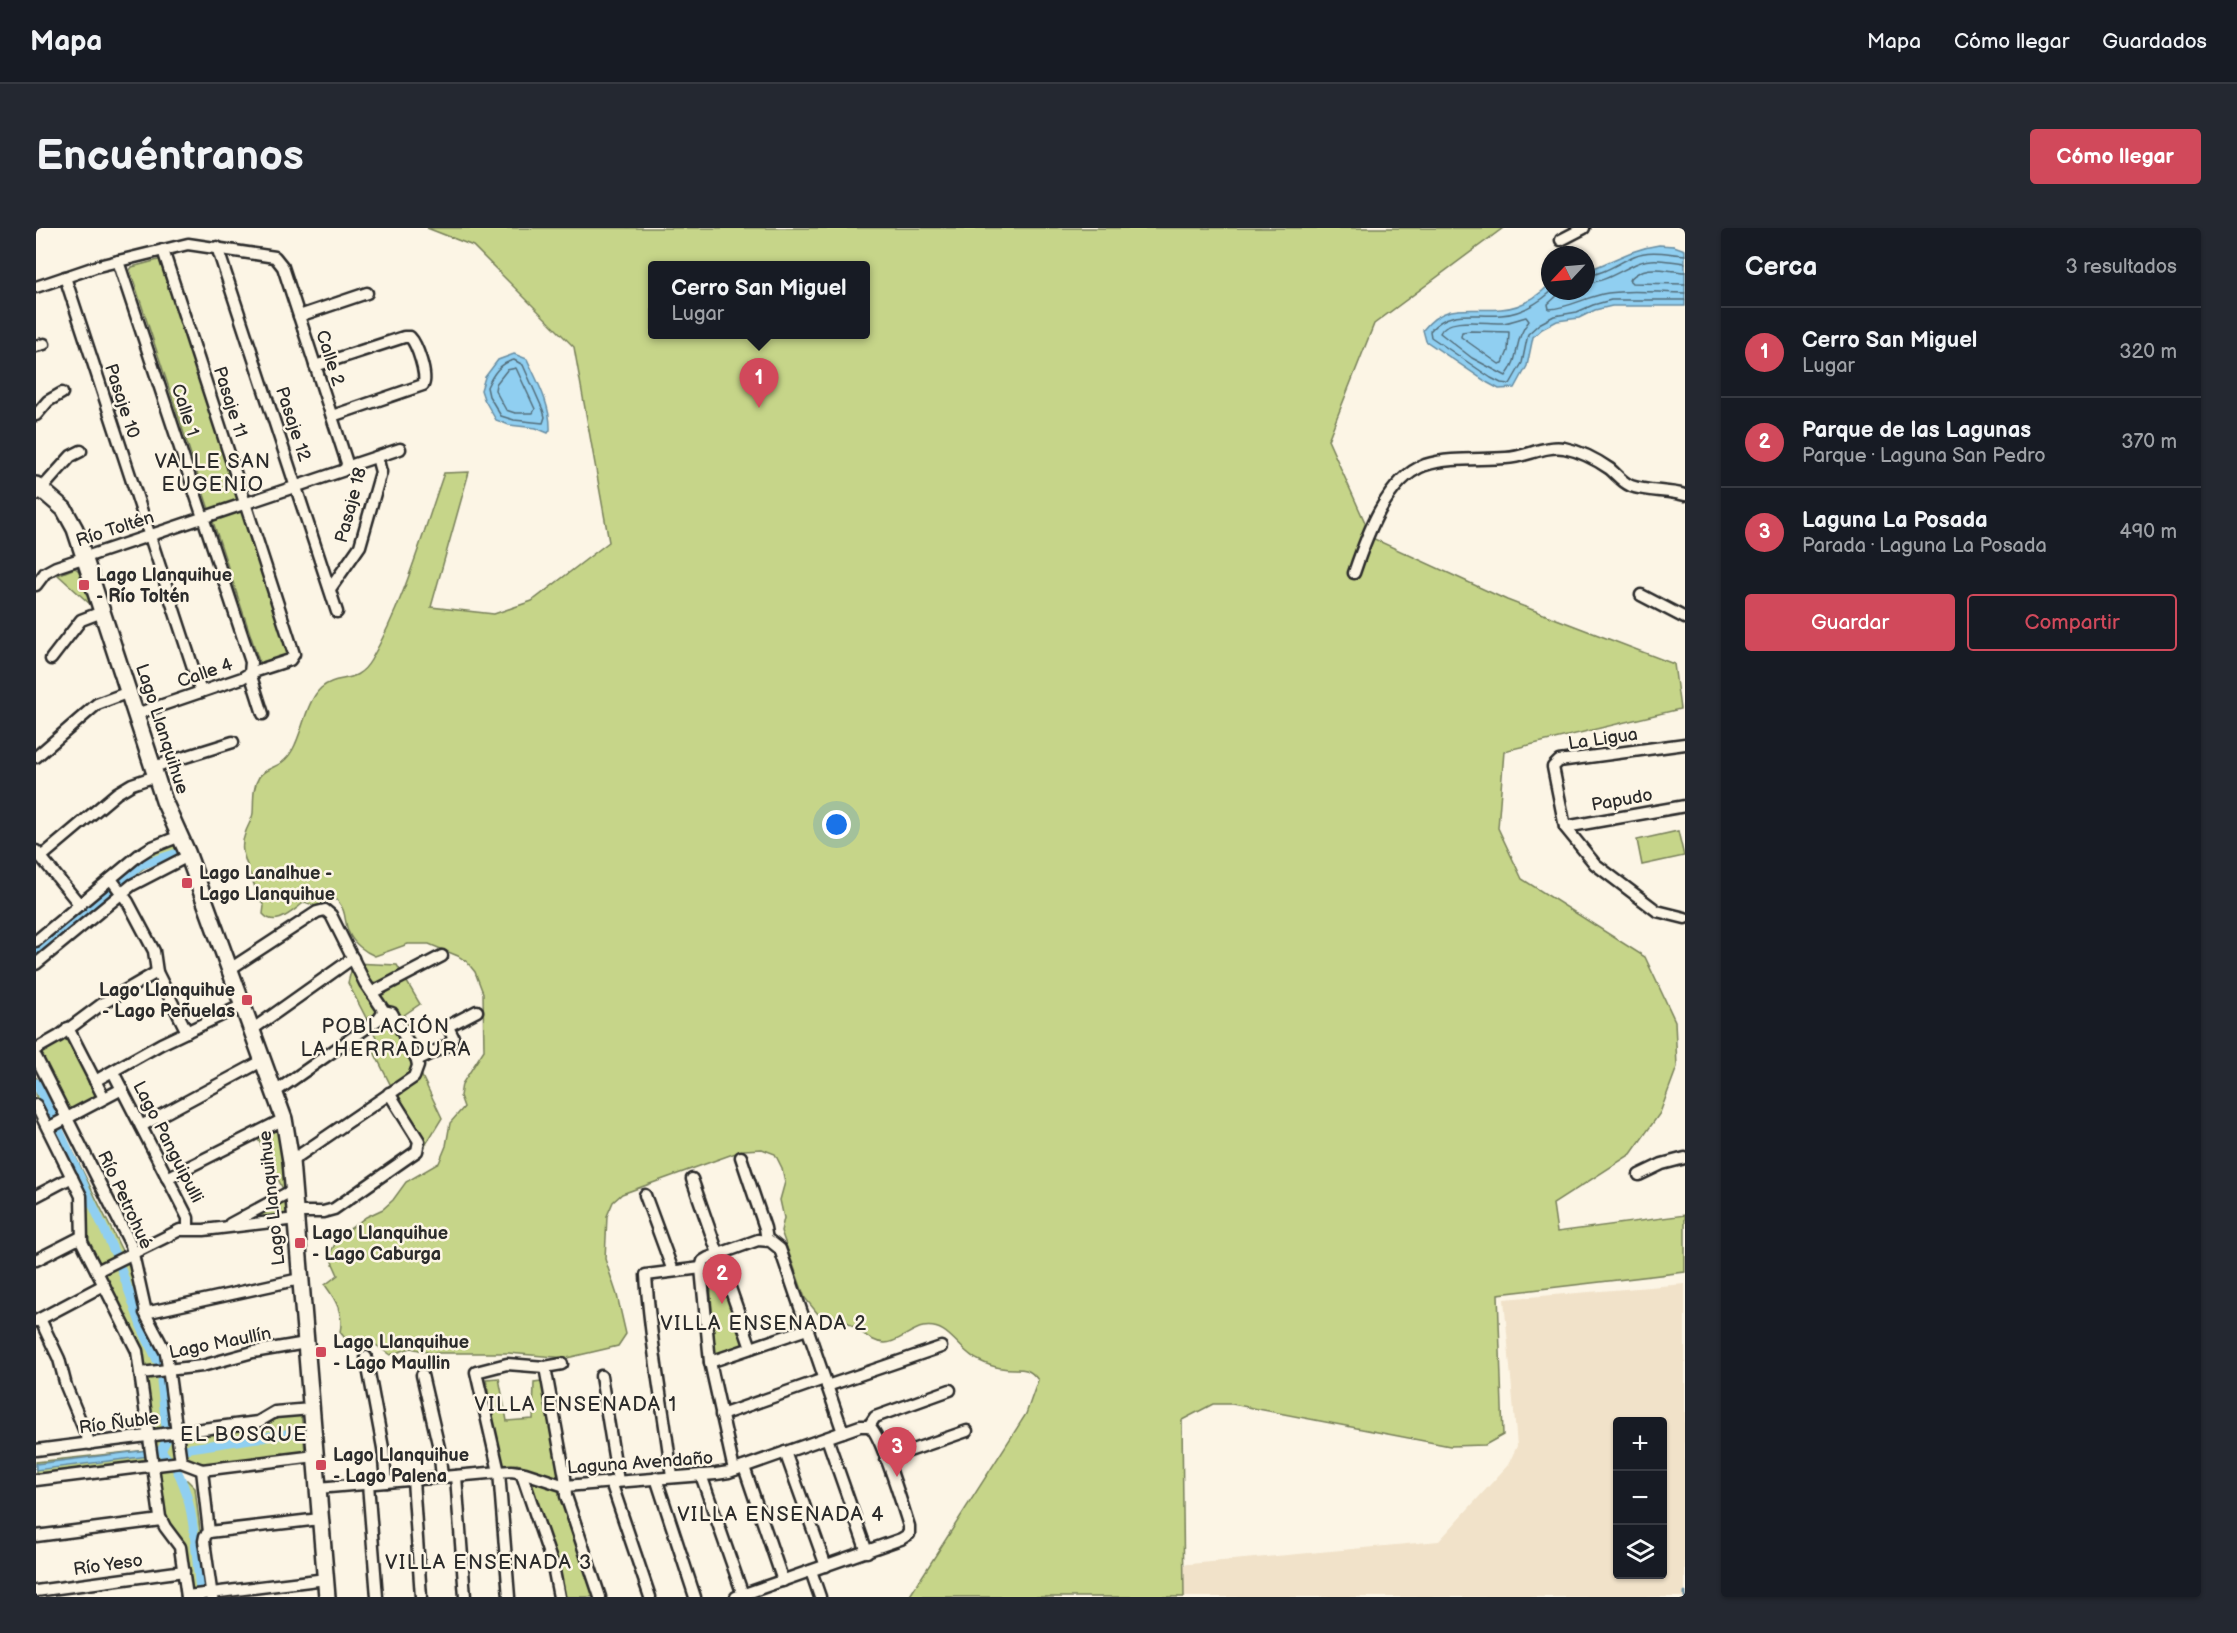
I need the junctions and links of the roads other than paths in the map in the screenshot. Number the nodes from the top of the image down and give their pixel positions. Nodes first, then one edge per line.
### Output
1 (1584, 228) edge
2 (1561, 240) dead end
3 (217, 247) junction
4 (163, 250) junction
5 (118, 261) junction
6 (65, 277) junction
7 (36, 286) edge
8 (367, 293) dead end
9 (299, 316) junction
10 (315, 366) junction
11 (62, 393) dead end
12 (36, 415) edge
13 (332, 416) junction
14 (400, 449) dead end
15 (81, 451) dead end
16 (377, 457) junction
17 (346, 468) junction
18 (296, 487) junction
19 (38, 490) edge
20 (1685, 495) edge
21 (246, 503) junction
22 (203, 518) junction
23 (149, 535) junction
24 (84, 557) junction
25 (1354, 573) dead end
26 (36, 585) edge
27 (330, 589) junction
28 (1641, 595) dead end
29 (102, 612) junction
30 (337, 612) dead end
31 (1685, 618) edge
32 (51, 659) dead end
33 (250, 673) junction
34 (129, 692) junction
35 (201, 692) junction
36 (136, 714) junction
37 (263, 714) dead end
38 (232, 742) dead end
39 (1685, 744) edge
40 (36, 756) edge
41 (155, 772) junction
42 (1685, 806) edge
43 (1564, 827) junction
44 (180, 836) junction
45 (38, 854) edge
46 (188, 856) junction
47 (111, 879) junction
48 (123, 892) junction
49 (80, 905) junction
50 (1685, 918) edge
51 (36, 941) edge
52 (442, 956) dead end
53 (353, 958) junction
54 (36, 964) edge
55 (230, 969) junction
56 (157, 972) junction
57 (373, 992) junction
58 (243, 1005) junction
59 (383, 1011) junction
60 (477, 1011) dead end
61 (68, 1028) junction
62 (253, 1029) junction
63 (187, 1032) junction
64 (36, 1049) edge
65 (36, 1057) edge
66 (264, 1060) junction
67 (417, 1060) junction
68 (113, 1072) junction
69 (95, 1081) junction
70 (122, 1089) junction
71 (275, 1092) junction
72 (389, 1093) junction
73 (104, 1098) junction
74 (36, 1105) edge
75 (67, 1118) junction
76 (284, 1119) junction
77 (141, 1126) junction
78 (48, 1128) junction
79 (741, 1157) dead end
80 (1685, 1158) edge
81 (291, 1161) junction
82 (1639, 1175) dead end
83 (72, 1177) junction
84 (167, 1178) junction
85 (693, 1179) dead end
86 (293, 1190) junction
87 (36, 1196) edge
88 (645, 1196) dead end
89 (296, 1216) junction
90 (224, 1228) junction
91 (188, 1229) junction
92 (81, 1237) junction
93 (767, 1240) junction
94 (134, 1252) junction
95 (719, 1254) junction
96 (36, 1260) edge
97 (701, 1268) junction
98 (97, 1271) junction
99 (673, 1271) junction
100 (300, 1279) junction
101 (104, 1285) junction
102 (145, 1312) junction
103 (38, 1320) edge
104 (807, 1329) junction
105 (306, 1343) junction
106 (941, 1347) dead end
107 (751, 1348) junction
108 (366, 1357) dead end
109 (710, 1362) junction
110 (562, 1364) dead end
111 (544, 1367) junction
112 (169, 1370) junction
113 (141, 1373) junction
114 (422, 1375) dead end
115 (601, 1376) dead end
116 (826, 1382) junction
117 (950, 1390) dead end
118 (311, 1409) junction
119 (721, 1415) junction
120 (869, 1426) junction
121 (968, 1431) dead end
122 (177, 1432) junction
123 (843, 1432) junction
124 (150, 1436) junction
125 (827, 1438) junction
126 (90, 1443) junction
127 (36, 1450) edge
128 (785, 1452) junction
129 (315, 1456) junction
130 (886, 1459) junction
131 (181, 1462) junction
132 (153, 1464) junction
133 (739, 1468) junction
134 (202, 1470) junction
135 (500, 1472) junction
136 (521, 1472) junction
137 (701, 1475) junction
138 (456, 1476) junction
139 (442, 1477) junction
140 (672, 1477) junction
141 (656, 1478) junction
142 (36, 1480) edge
143 (413, 1480) junction
144 (386, 1482) junction
145 (614, 1482) junction
146 (368, 1484) junction
147 (564, 1486) junction
148 (318, 1488) junction
149 (161, 1520) junction
150 (320, 1520) junction
151 (209, 1532) junction
152 (36, 1536) edge
153 (867, 1552) junction
154 (826, 1566) junction
155 (184, 1571) junction
156 (811, 1571) junction
157 (326, 1579) junction
158 (783, 1581) junction
159 (36, 1591) edge
160 (212, 1595) edge
161 (739, 1596) edge
162 (187, 1597) edge
163 (327, 1597) edge
164 (377, 1597) edge
165 (422, 1597) edge
166 (465, 1597) edge
167 (509, 1597) edge
168 (560, 1597) edge
169 (600, 1597) edge
170 (650, 1597) edge
171 (695, 1597) edge
172 (820, 1597) edge

1 - 2 street
3 - 4 street
3 - 9 street, Calle 2
3 - 18 street, Pasaje 12
4 - 5 street
4 - 21 street, Pasaje 11
5 - 6 street
5 - 22 street, Calle 1
6 - 7 street
6 - 23 street, Pasaje 10
8 - 9 street
9 - 10 street, Calle 2
10 - 13 street, Calle 2
10 - 13 street
11 - 12 street
13 - 17 street, Calle 2
14 - 16 street, Río Toltén
15 - 19 street
16 - 17 street, Río Toltén
16 - 27 street, Pasaje 18
17 - 18 street, Río Toltén
18 - 21 street, Río Toltén
18 - 27 street, Pasaje 12
19 - 24 street, Lago Llanquihue
20 - 25 street
21 - 22 street, Río Toltén
21 - 33 street, Pasaje 11
22 - 23 street, Río Toltén
22 - 33 street, Calle 1
23 - 24 street, Río Toltén
23 - 35 street, Pasaje 10
24 - 26 street, Río Toltén
24 - 29 street, Lago Llanquihue
27 - 30 street, Pasaje 12
28 - 31 street
29 - 32 street
29 - 34 street, Lago Llanquihue
33 - 35 street, Calle 4
33 - 37 street, Calle 1
34 - 36 street, Lago Llanquihue
34 - 40 street
35 - 36 street, Calle 4
36 - 41 street, Lago Llanquihue
38 - 41 street
39 - 43 street, La Ligua
41 - 44 street, Lago Llanquihue
41 - 45 street
42 - 43 street, Papudo
43 - 50 street
44 - 46 street, Lago Llanquihue
44 - 47 street
45 - 49 street
46 - 48 street
46 - 55 street, Lago Llanquihue
47 - 48 street
47 - 49 street
48 - 54 street
48 - 56 street
49 - 51 street
52 - 57 street
53 - 55 street
53 - 57 street
53 - 62 street
55 - 58 street, Lago Llanquihue
56 - 61 street
56 - 63 street
57 - 59 street
58 - 62 street, Lago Llanquihue
58 - 63 street
59 - 67 street
59 - 71 street
60 - 67 street
61 - 64 street
61 - 69 street, Lago Panguipulli
62 - 66 street, Lago Llanquihue
63 - 68 street
65 - 75 street, Río Petrohué
66 - 71 street, Lago Llanquihue
66 - 77 street
67 - 72 street
68 - 69 street
68 - 70 street, Lago Panguipulli
69 - 73 street, Lago Panguipulli
70 - 73 street
70 - 77 street, Lago Panguipulli
71 - 76 street, Lago Llanquihue
72 - 81 street
72 - 89 street
73 - 75 street
74 - 78 street, Río Petrohué
75 - 78 street
75 - 94 street, Río Petrohué
76 - 81 street, Lago Llanquihue
76 - 84 street
77 - 84 street, Lago Panguipulli
78 - 83 street, Río Petrohué
79 - 93 street
80 - 82 street
81 - 86 street, Lago Llanquihue
83 - 87 street
83 - 92 street, Río Petrohué
84 - 91 street, Lago Panguipulli
85 - 95 street
86 - 89 street, Lago Llanquihue
86 - 90 street
88 - 99 street
89 - 90 street
89 - 100 street, Lago Llanquihue
90 - 91 street
91 - 94 street
92 - 96 street
92 - 98 street, Río Petrohué
93 - 95 street
93 - 104 street
94 - 98 street
94 - 102 street, Río Petrohué
95 - 97 street
95 - 107 street
97 - 99 street
97 - 109 street
98 - 101 street, Río Petrohué
99 - 140 street
100 - 102 street
100 - 105 street, Lago Llanquihue
101 - 103 street
101 - 113 street, Río Petrohué
102 - 112 street, Río Petrohué
103 - 126 street
104 - 107 street
104 - 116 street
105 - 112 street, Lago Maullín
105 - 118 street, Lago Llanquihue
106 - 116 street
107 - 109 street
108 - 144 street
109 - 119 street
110 - 111 street
111 - 135 street
111 - 147 street
112 - 113 street, Lago Maullín
112 - 122 street, Río Petrohué
113 - 124 street, Río Petrohué
114 - 139 street
115 - 145 street
116 - 119 street
116 - 123 street
117 - 120 street, Laguna Avendaño
118 - 122 street, Río Ñuble
118 - 129 street, Lago Llanquihue
119 - 133 street
120 - 123 street, Laguna Avendaño
120 - 130 street
121 - 130 street
122 - 124 street, Río Ñuble
122 - 131 street, Río Petrohué
123 - 125 street, Laguna Avendaño
124 - 126 street, Río Ñuble
124 - 132 street, Río Petrohué
125 - 128 street, Laguna Avendaño
125 - 153 street
126 - 127 street, Río Ñuble
128 - 133 street, Laguna Avendaño
128 - 154 street
129 - 134 street
129 - 148 street, Lago Llanquihue
130 - 153 street
131 - 132 street
131 - 134 street
132 - 142 street
132 - 149 street, Río Petrohué
133 - 137 street, Laguna Avendaño
133 - 158 street
134 - 151 street
135 - 136 street, Laguna Avendaño
135 - 138 street, Laguna Avendaño
135 - 167 street
136 - 147 street, Laguna Avendaño
136 - 168 street
137 - 140 street, Laguna Avendaño
137 - 161 street
138 - 139 street, Laguna Avendaño
138 - 166 street
139 - 143 street, Laguna Avendaño
140 - 141 street, Laguna Avendaño
141 - 145 street, Laguna Avendaño
141 - 171 street
143 - 144 street, Laguna Avendaño
143 - 165 street
144 - 146 street, Laguna Avendaño
145 - 147 street, Laguna Avendaño
145 - 170 street
146 - 148 street, Laguna Avendaño
146 - 164 street
147 - 169 street
148 - 150 street, Lago Llanquihue
149 - 152 street
149 - 155 street, Río Petrohué
150 - 151 street
150 - 157 street, Lago Llanquihue
151 - 160 street
153 - 154 street
154 - 156 street
155 - 159 street, Río Yeso
155 - 162 street, Río Petrohué
156 - 158 street
156 - 172 street
157 - 160 street
157 - 163 street, Lago Llanquihue
158 - 161 street
160 - 162 street

